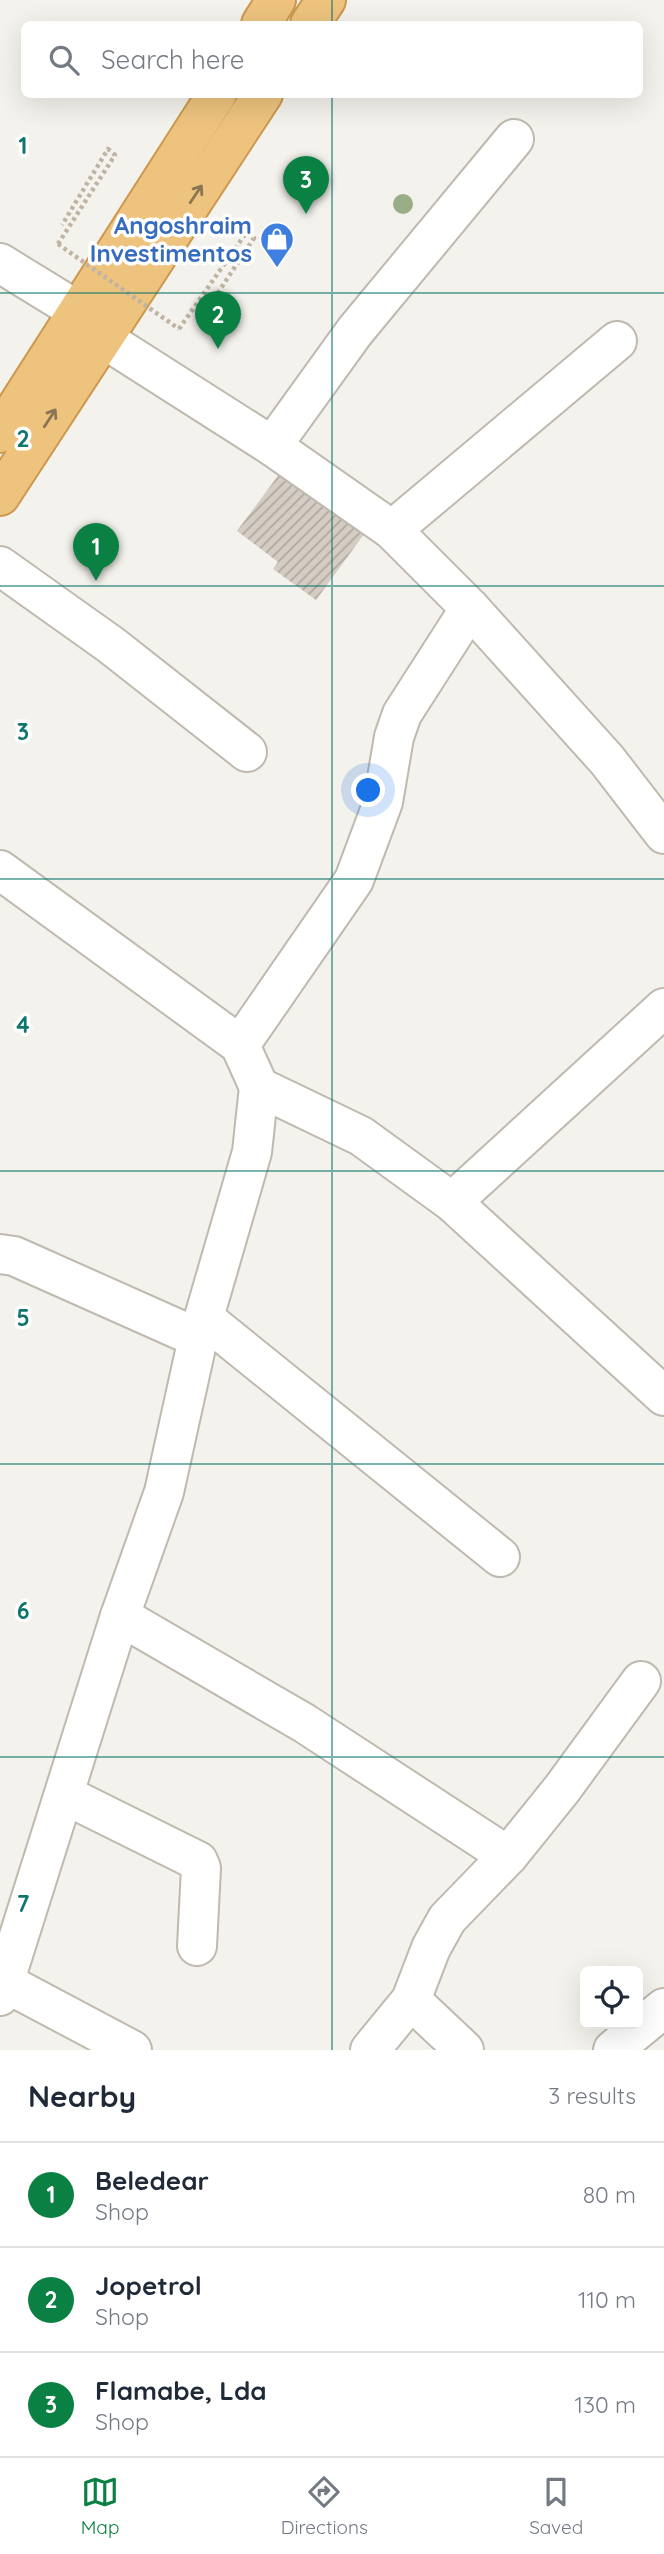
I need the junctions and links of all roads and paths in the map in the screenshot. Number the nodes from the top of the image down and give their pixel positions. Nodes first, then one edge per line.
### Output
1 (276, 0) edge
2 (326, 0) edge
3 (263, 21) edge
4 (312, 21) edge
5 (215, 98) edge
6 (260, 98) edge
7 (514, 139) dead end
8 (62, 225) dead end
9 (0, 263) edge
10 (206, 311) dead end
11 (90, 324) junction
12 (617, 341) dead end
13 (0, 433) edge
14 (272, 446) junction
15 (0, 496) edge
16 (392, 530) junction
17 (0, 566) edge
18 (470, 608) junction
19 (247, 752) dead end
20 (664, 834) edge
21 (0, 870) edge
22 (664, 1007) edge
23 (240, 1045) junction
24 (259, 1087) junction
25 (452, 1202) junction
26 (0, 1254) edge
27 (201, 1328) junction
28 (664, 1396) edge
29 (500, 1557) dead end
30 (120, 1616) junction
31 (641, 1681) dead end
32 (65, 1795) junction
33 (508, 1856) junction
34 (197, 1947) dead end
35 (2, 1989) edge
36 (411, 2000) junction
37 (664, 2008) edge
38 (132, 2050) edge
39 (370, 2050) edge
40 (464, 2050) edge
41 (613, 2050) edge

1 - 3 highway
2 - 4 highway
5 - 11 highway
11 -> 6 highway
7 - 14 street
8 - 10 path, bridge
9 - 11 street
11 - 13 highway
11 - 14 street
15 -> 11 highway
12 - 16 street
14 - 16 street
16 - 18 street
17 - 19 street
18 - 20 street
18 - 23 street
21 - 23 street
22 - 25 street
23 - 24 street
24 - 25 street
24 - 27 street
25 - 28 street
26 - 27 street
27 - 29 street
27 - 30 street
30 - 32 street
30 - 33 street
31 - 33 street
32 - 34 street
32 - 35 street
33 - 36 street
35 - 38 street
36 - 39 street
36 - 40 street
37 - 41 street

